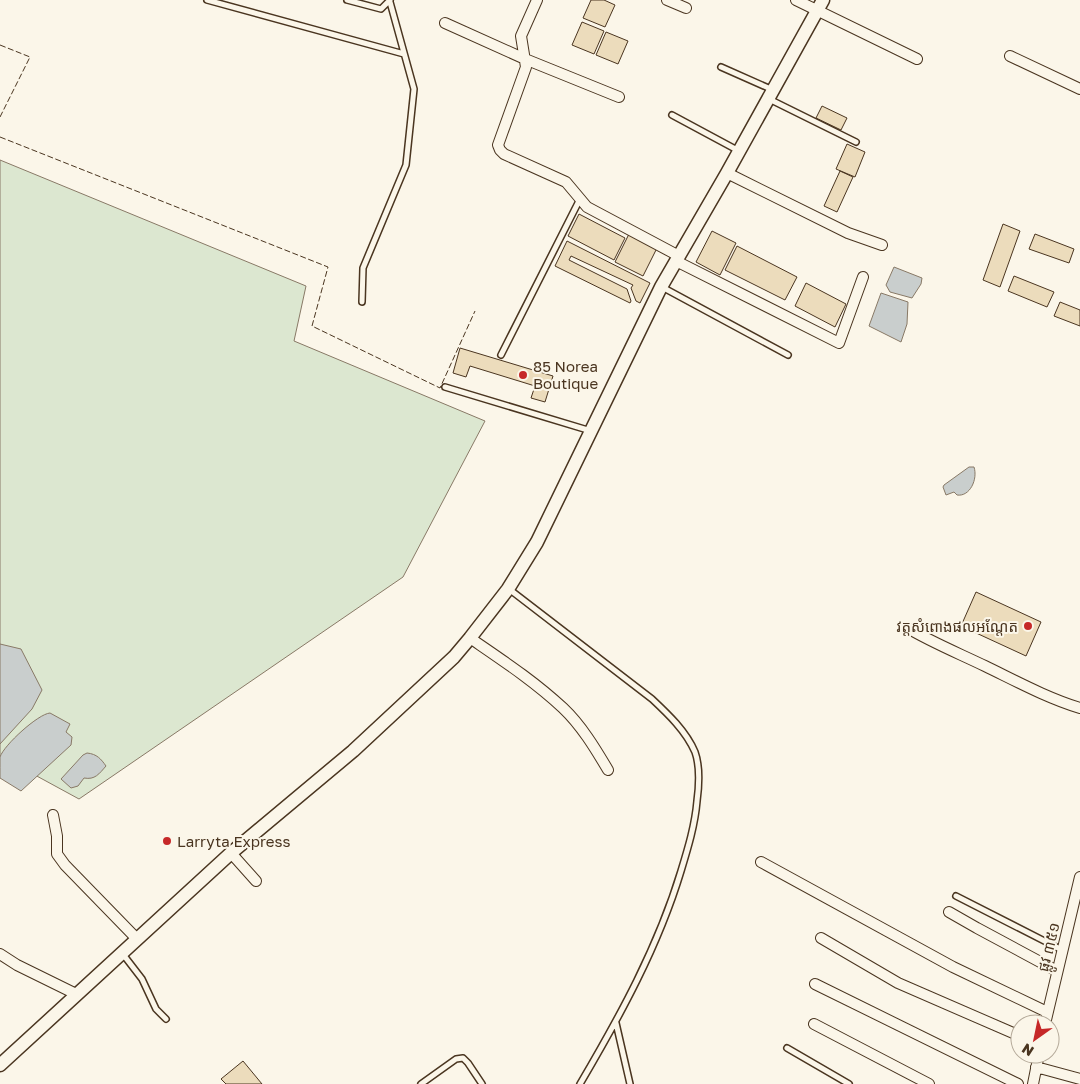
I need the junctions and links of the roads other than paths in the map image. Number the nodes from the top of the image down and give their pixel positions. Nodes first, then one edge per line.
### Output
1 (207, 0) edge
2 (347, 0) edge
3 (537, 0) edge
4 (667, 0) edge
5 (796, 0) edge
6 (390, 1) edge
7 (820, 6) edge
8 (686, 8) dead end
9 (445, 23) dead end
10 (404, 54) junction
11 (1010, 56) dead end
12 (525, 59) junction
13 (917, 59) dead end
14 (721, 68) dead end
15 (1080, 89) edge
16 (771, 94) junction
17 (619, 97) dead end
18 (672, 115) dead end
19 (856, 142) dead end
20 (739, 152) junction
21 (727, 173) junction
22 (580, 199) junction
23 (882, 245) dead end
24 (678, 258) junction
25 (863, 277) dead end
26 (661, 287) junction
27 (362, 302) dead end
28 (501, 355) dead end
29 (788, 355) dead end
30 (445, 387) dead end
31 (592, 431) junction
32 (508, 589) junction
33 (906, 627) dead end
34 (470, 638) junction
35 (1080, 708) edge
36 (608, 770) dead end
37 (53, 815) dead end
38 (232, 853) junction
39 (761, 862) dead end
40 (1080, 878) edge
41 (256, 881) dead end
42 (956, 896) dead end
43 (949, 912) dead end
44 (138, 938) junction
45 (822, 938) dead end
46 (1062, 950) junction
47 (122, 953) junction
48 (0, 954) edge
49 (1057, 970) junction
50 (815, 984) dead end
51 (76, 994) junction
52 (1047, 1012) joint
53 (166, 1018) dead end
54 (616, 1023) junction
55 (814, 1024) dead end
56 (1010, 1032) edge
57 (787, 1048) dead end
58 (0, 1064) edge
59 (1037, 1064) edge
60 (1036, 1068) junction
61 (1080, 1078) edge
62 (421, 1084) edge
63 (482, 1084) edge
64 (580, 1084) edge
65 (630, 1084) edge
66 (849, 1084) edge
67 (929, 1084) edge
68 (1018, 1084) edge
69 (1033, 1084) edge

1 - 10 lane
2 - 6 lane
3 - 12 street
4 - 8 street
5 - 7 street
6 - 10 lane
7 - 13 street
7 - 16 street
9 - 12 street
10 - 27 lane
11 - 15 street
12 - 17 street
12 - 22 street
14 - 16 lane
16 - 19 lane
16 - 20 street
18 - 20 lane
20 - 21 street
21 - 23 street
21 - 24 street
22 - 24 street
22 - 28 lane
24 - 25 street
24 - 26 street
26 - 29 lane
26 - 31 street
30 - 31 lane
31 - 32 street
32 - 34 street
32 - 54 lane
33 - 35 street
34 - 36 street
34 - 38 street
37 - 44 street
38 - 41 street
38 - 44 street
39 - 52 street
40 - 46 street, ផ្លូវ ៣៥១
42 - 46 lane
43 - 49 street
44 - 47 street
45 - 56 street
46 - 49 street, ផ្លូវ ៣៥១
47 - 51 street
47 - 53 lane
48 - 51 street
49 - 52 street, ផ្លូវ ៣៥១
50 - 68 street
51 - 58 street
54 - 64 lane
54 - 65 lane
55 - 67 street
57 - 66 lane
59 - 60 street
60 - 61 street
60 - 69 street
62 - 63 lane

